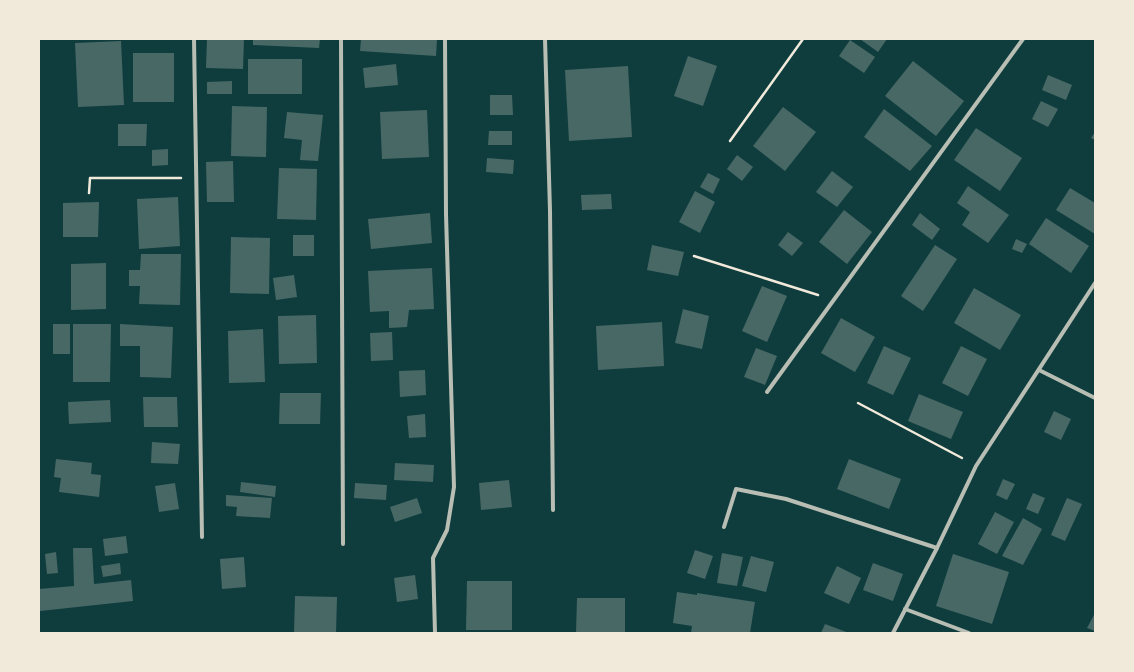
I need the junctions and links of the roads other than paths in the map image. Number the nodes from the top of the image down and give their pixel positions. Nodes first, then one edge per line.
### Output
1 (194, 39) edge
2 (341, 39) edge
3 (445, 39) edge
4 (545, 39) edge
5 (1023, 39) edge
6 (1095, 283) edge
7 (1039, 370) junction
8 (767, 392) dead end
9 (1095, 398) edge
10 (553, 510) dead end
11 (724, 527) dead end
12 (202, 537) dead end
13 (343, 544) dead end
14 (937, 548) junction
15 (906, 609) junction
16 (435, 633) edge
17 (893, 633) edge
18 (969, 633) edge

1 - 12 street
2 - 13 street
3 - 16 street
4 - 10 street
5 - 8 street
6 - 7 street
7 - 9 street
7 - 14 street
11 - 14 street
14 - 15 street
15 - 17 street
15 - 18 street

